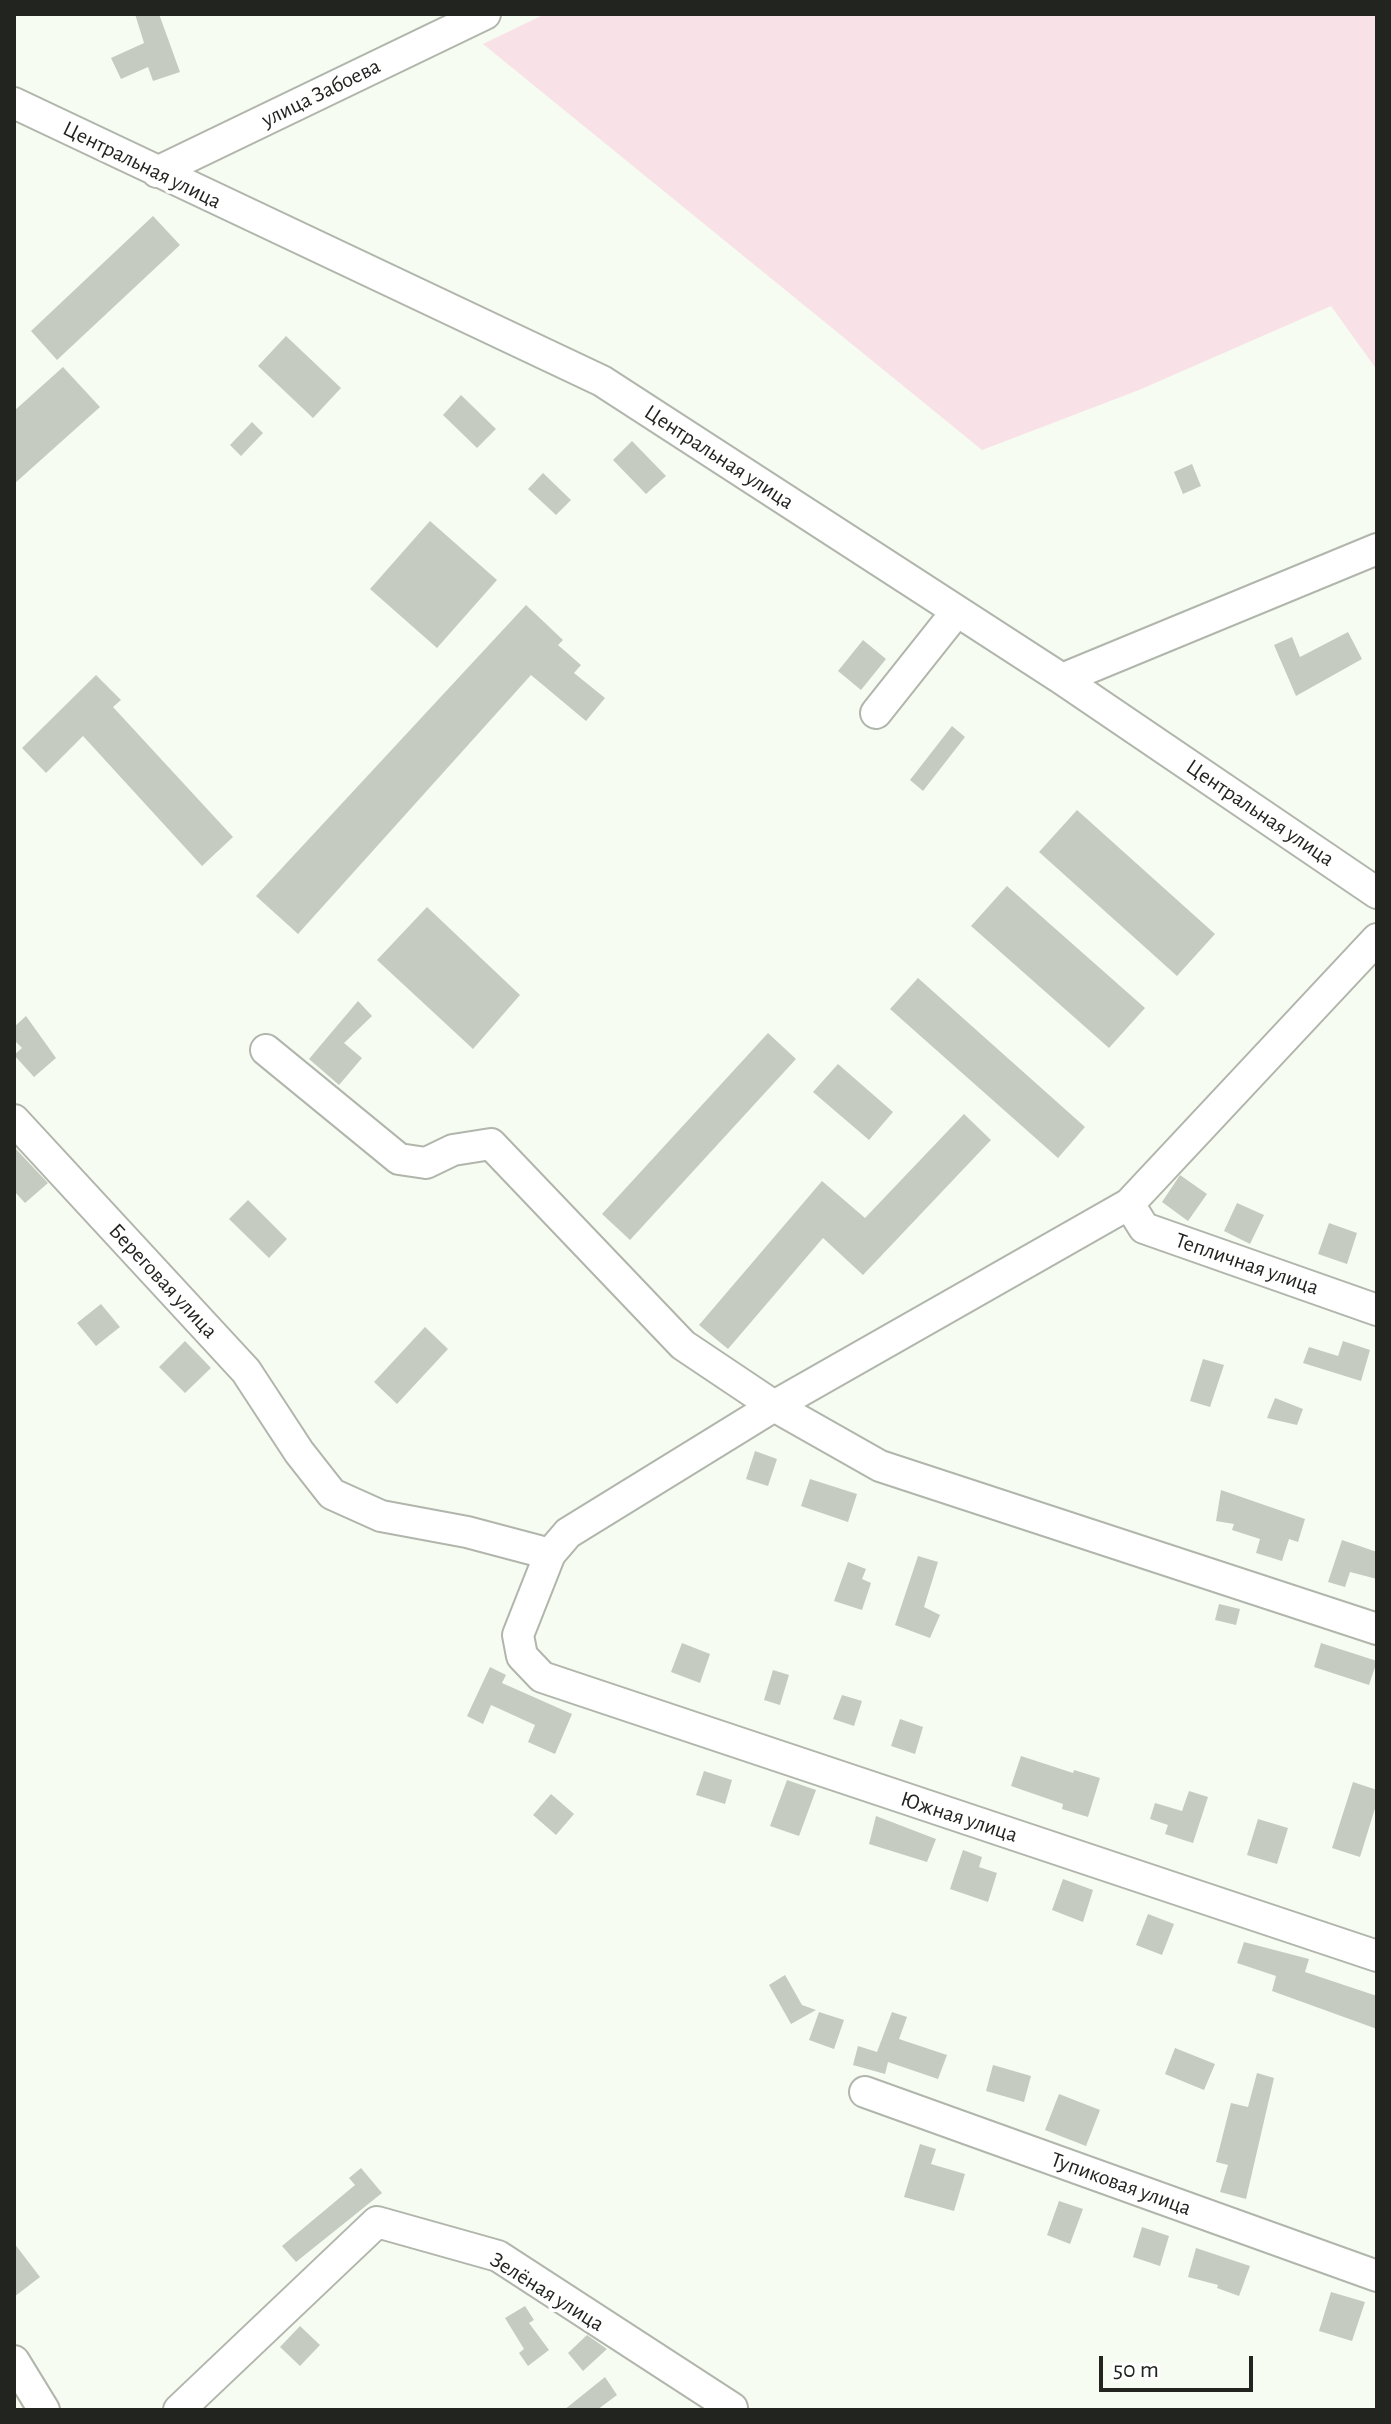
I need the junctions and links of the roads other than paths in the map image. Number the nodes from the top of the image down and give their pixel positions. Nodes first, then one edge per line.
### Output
1 (485, 14) edge
2 (14, 103) edge
3 (157, 172) junction
4 (1377, 549) edge
5 (957, 611) junction
6 (1062, 679) junction
7 (876, 713) dead end
8 (1377, 893) edge
9 (1377, 939) edge
10 (266, 1050) dead end
11 (14, 1120) edge
12 (1129, 1204) junction
13 (1377, 1310) edge
14 (774, 1406) junction
15 (550, 1554) junction
16 (1377, 1629) edge
17 (1377, 1956) edge
18 (865, 2092) dead end
19 (1377, 2276) edge
20 (14, 2361) edge
21 (732, 2408) dead end
22 (44, 2410) edge
23 (179, 2410) edge

1 - 3 street, улица Забоева
2 - 3 street, Центральная улица
3 - 5 street, Центральная улица
4 - 6 street
5 - 6 street, Центральная улица
5 - 7 street
6 - 8 street, Центральная улица
9 - 12 street
10 - 14 street
11 - 15 street, Береговая улица
12 - 13 street, Тепличная улица
12 - 14 street
14 - 15 street
14 - 16 street
15 - 17 street, Южная улица
18 - 19 street, Тупиковая улица
20 - 22 street
21 - 23 street, Зелёная улица

